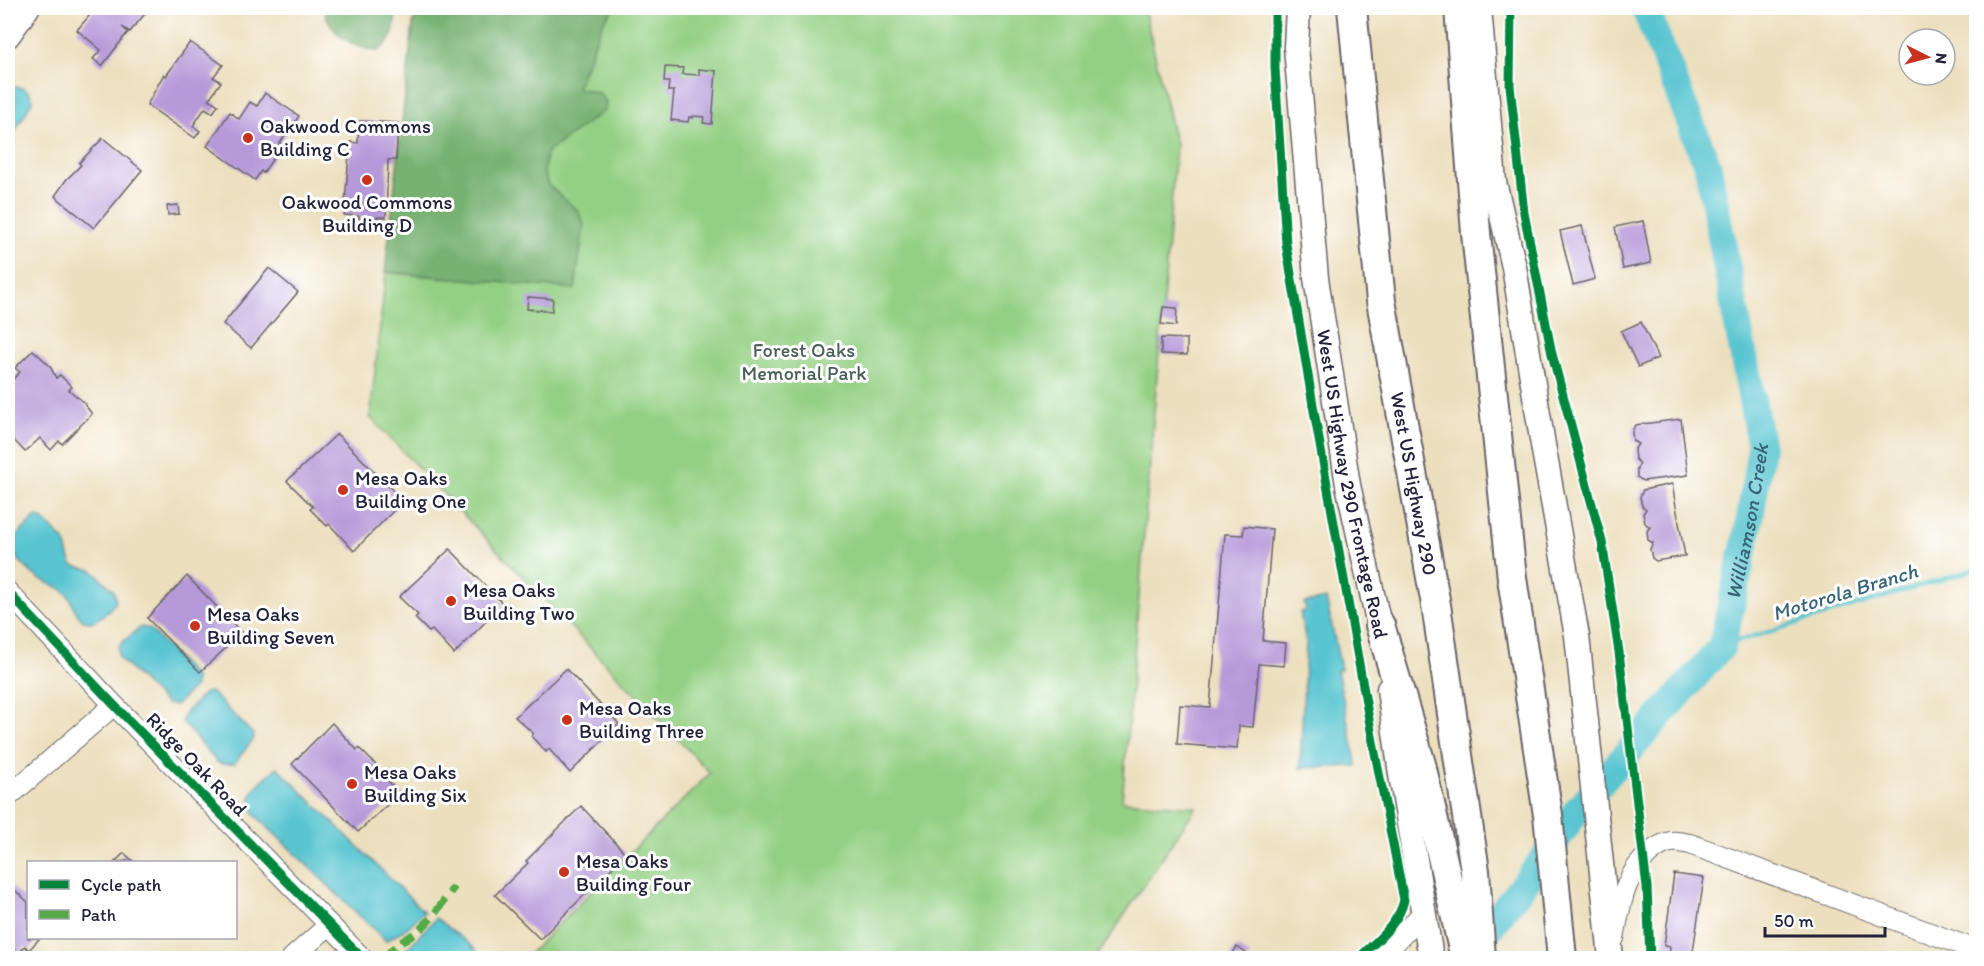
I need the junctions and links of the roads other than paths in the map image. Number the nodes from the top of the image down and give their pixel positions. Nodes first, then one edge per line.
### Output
1 (27, 8) edge
2 (1298, 8) edge
3 (1352, 8) edge
4 (1459, 8) edge
5 (1479, 8) edge
6 (8, 35) edge
7 (8, 592) edge
8 (1380, 625) junction
9 (114, 705) junction
10 (8, 797) edge
11 (1423, 913) junction
12 (329, 925) junction
13 (1977, 950) edge
14 (292, 958) edge
15 (362, 958) edge
16 (1380, 958) edge
17 (1431, 958) edge
18 (1465, 958) edge
19 (1481, 958) edge
20 (1562, 958) edge
21 (1611, 958) edge

1 - 6 main road
2 - 8 main road, West US Highway 290 Frontage Road
3 - 19 highway, West US Highway 290
4 - 20 highway
5 - 21 main road
7 - 9 street, Ridge Oak Road
8 - 11 main road, West US Highway 290 Frontage Road
8 - 18 highway
9 - 10 street
9 - 12 street, Ridge Oak Road
11 - 16 street
11 - 17 main road, West US Highway 290 Frontage Road
12 - 14 street
12 - 15 street, Ridge Oak Road
13 - 21 street

